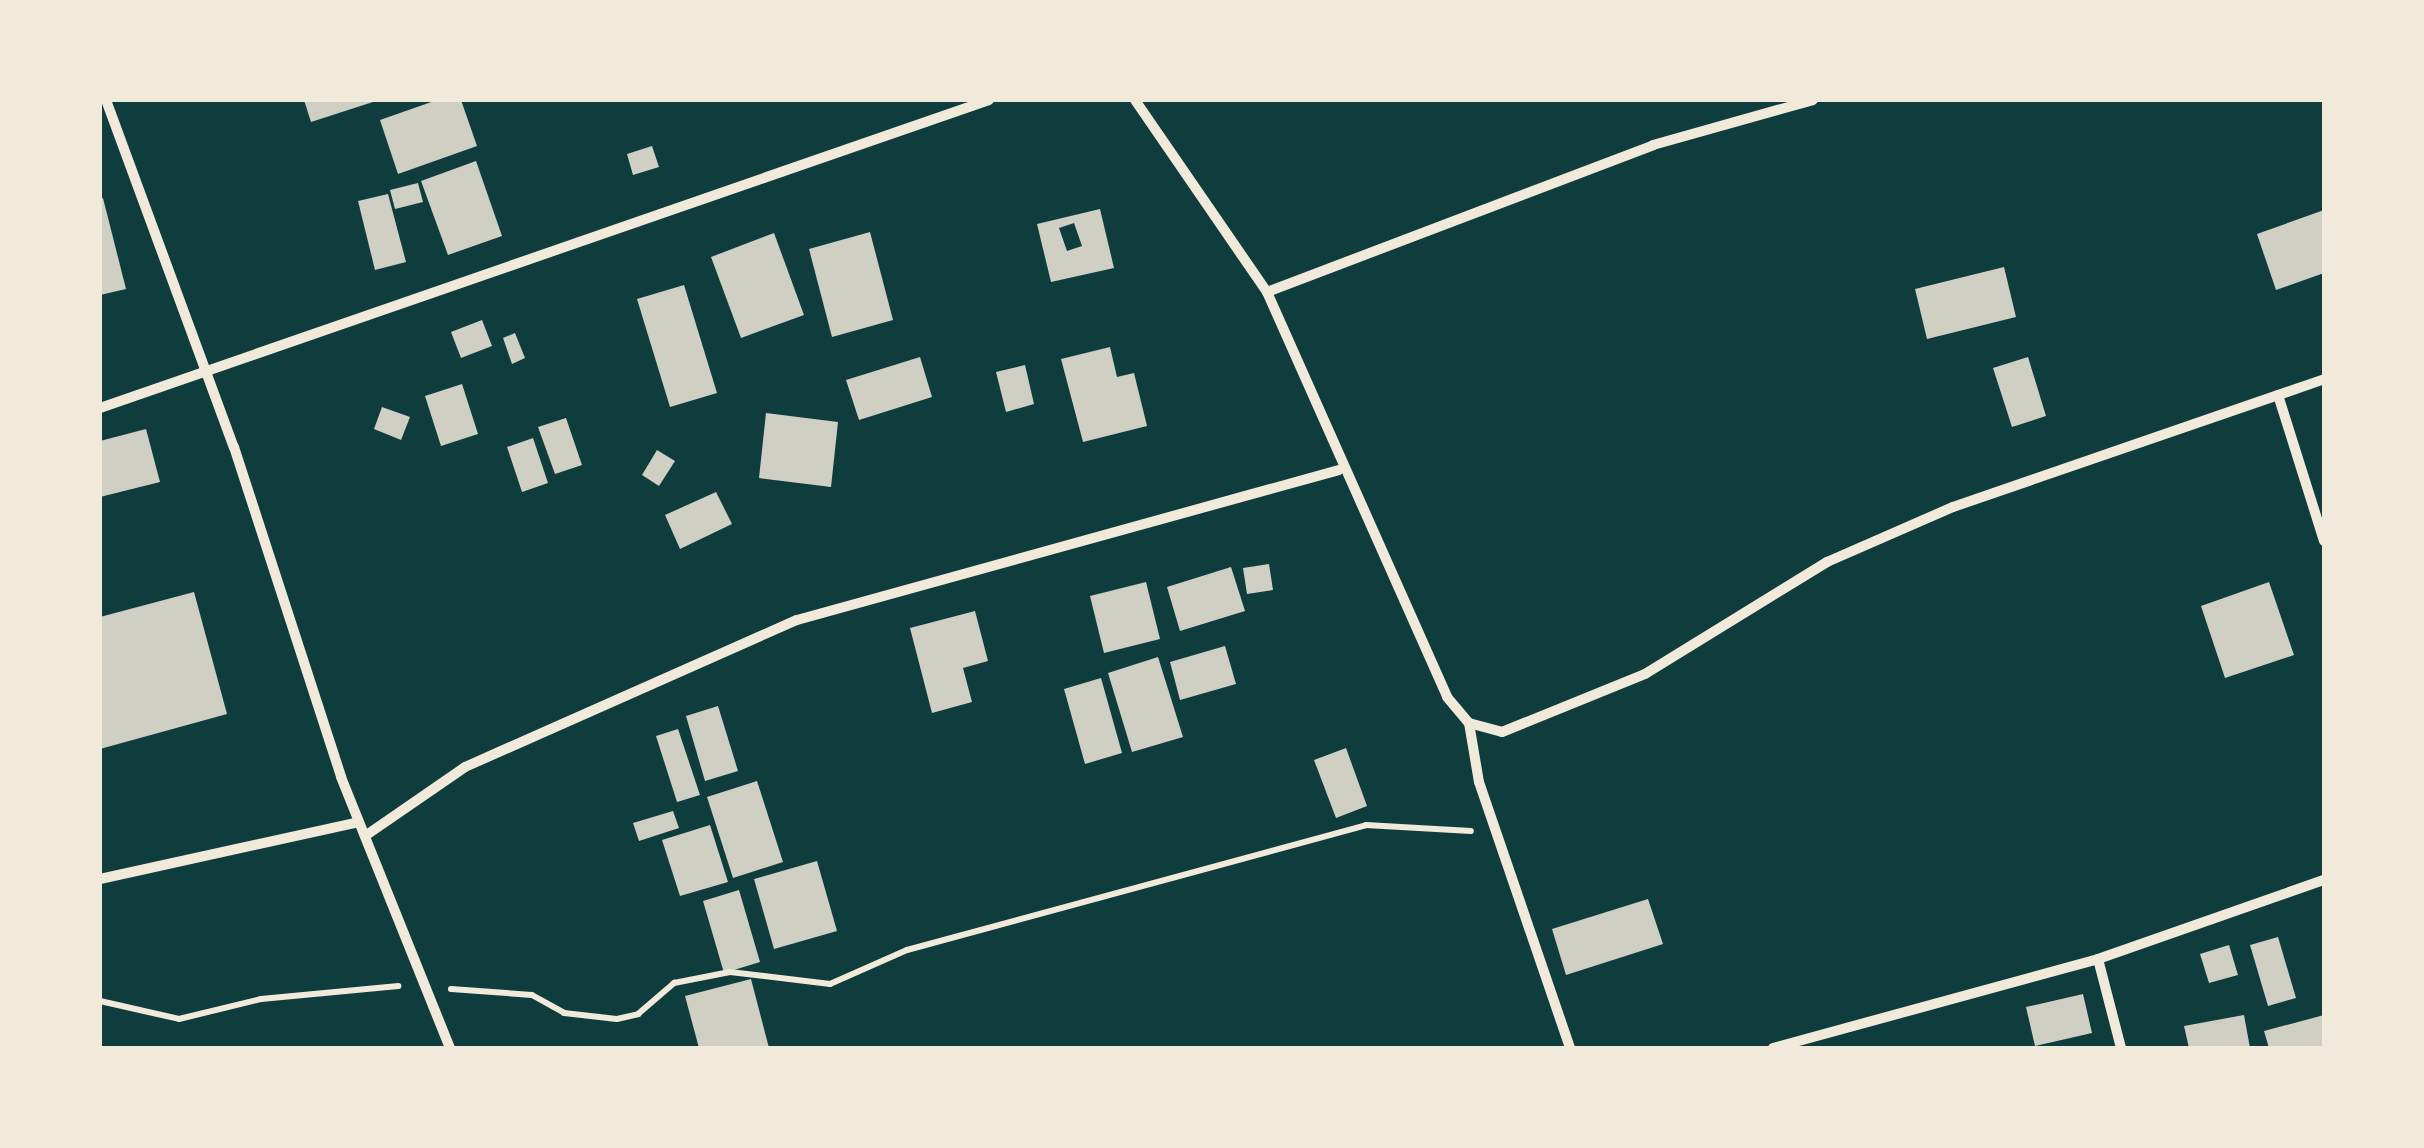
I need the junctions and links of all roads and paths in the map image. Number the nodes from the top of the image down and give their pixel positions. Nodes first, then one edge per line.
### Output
1 (106, 100) edge
2 (989, 100) edge
3 (1134, 100) edge
4 (1813, 100) edge
5 (1266, 292) junction
6 (205, 367) junction
7 (2324, 380) edge
8 (2278, 395) junction
9 (100, 408) edge
10 (1339, 470) junction
11 (2324, 541) edge
12 (1469, 723) junction
13 (358, 822) junction
14 (1498, 834) junction
15 (365, 836) junction
16 (100, 879) edge
17 (2324, 880) edge
18 (2098, 958) junction
19 (425, 988) junction
20 (100, 1001) edge
21 (450, 1048) edge
22 (1570, 1048) edge
23 (1772, 1048) edge
24 (2121, 1048) edge

1 - 6 street
2 - 6 street
3 - 5 street
4 - 5 street
5 - 10 street
6 - 9 street
6 - 13 street
7 - 8 street
8 - 11 street
8 - 12 street
10 - 12 street
10 - 15 street
12 - 14 street
13 - 15 street
13 - 16 street
14 - 19 path
14 - 22 street
15 - 19 street
17 - 18 street
18 - 23 street
18 - 24 street
19 - 20 path
19 - 21 street

